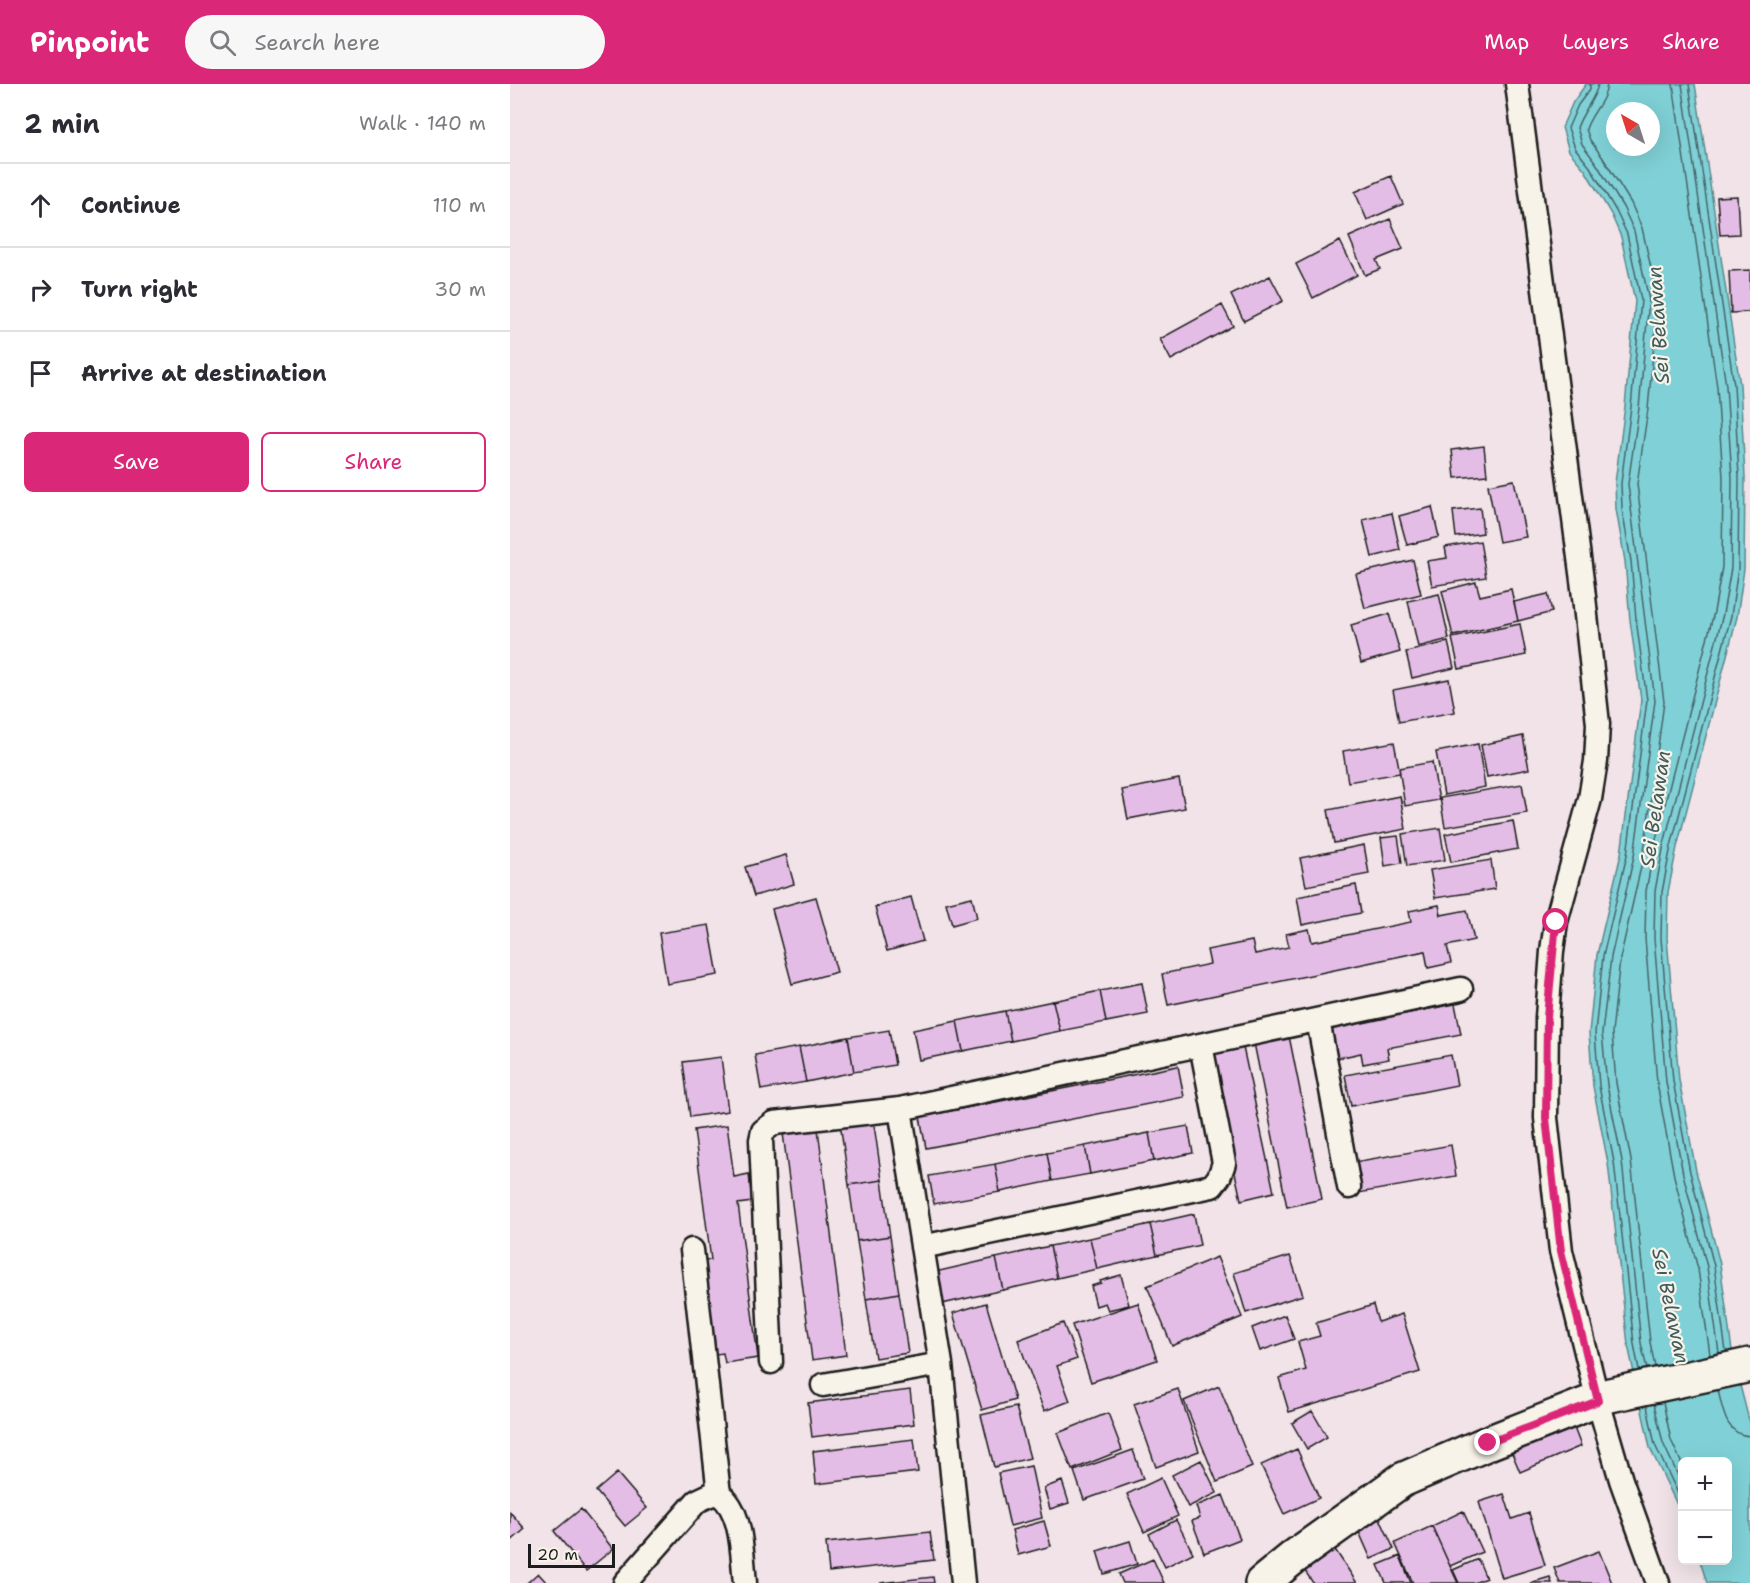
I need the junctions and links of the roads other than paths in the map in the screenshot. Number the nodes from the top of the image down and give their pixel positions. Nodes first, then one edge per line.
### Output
1 (1517, 84) edge
2 (1461, 989) dead end
3 (1318, 1020) junction
4 (1201, 1044) junction
5 (900, 1109) junction
6 (1349, 1187) dead end
7 (922, 1247) junction
8 (692, 1250) dead end
9 (771, 1362) dead end
10 (941, 1364) junction
11 (1750, 1365) edge
12 (823, 1385) dead end
13 (1604, 1398) junction
14 (719, 1494) junction
15 (625, 1583) edge
16 (745, 1583) edge
17 (963, 1583) edge
18 (1262, 1583) edge
19 (1658, 1583) edge

1 - 13 street
2 - 3 street
3 - 4 street
3 - 6 street
4 - 5 street
4 - 7 street
5 - 7 street
5 - 9 street
7 - 10 street
8 - 14 street
10 - 12 street
10 - 17 street
11 - 13 main road
13 - 18 main road
13 - 19 street
14 - 15 street
14 - 16 street

